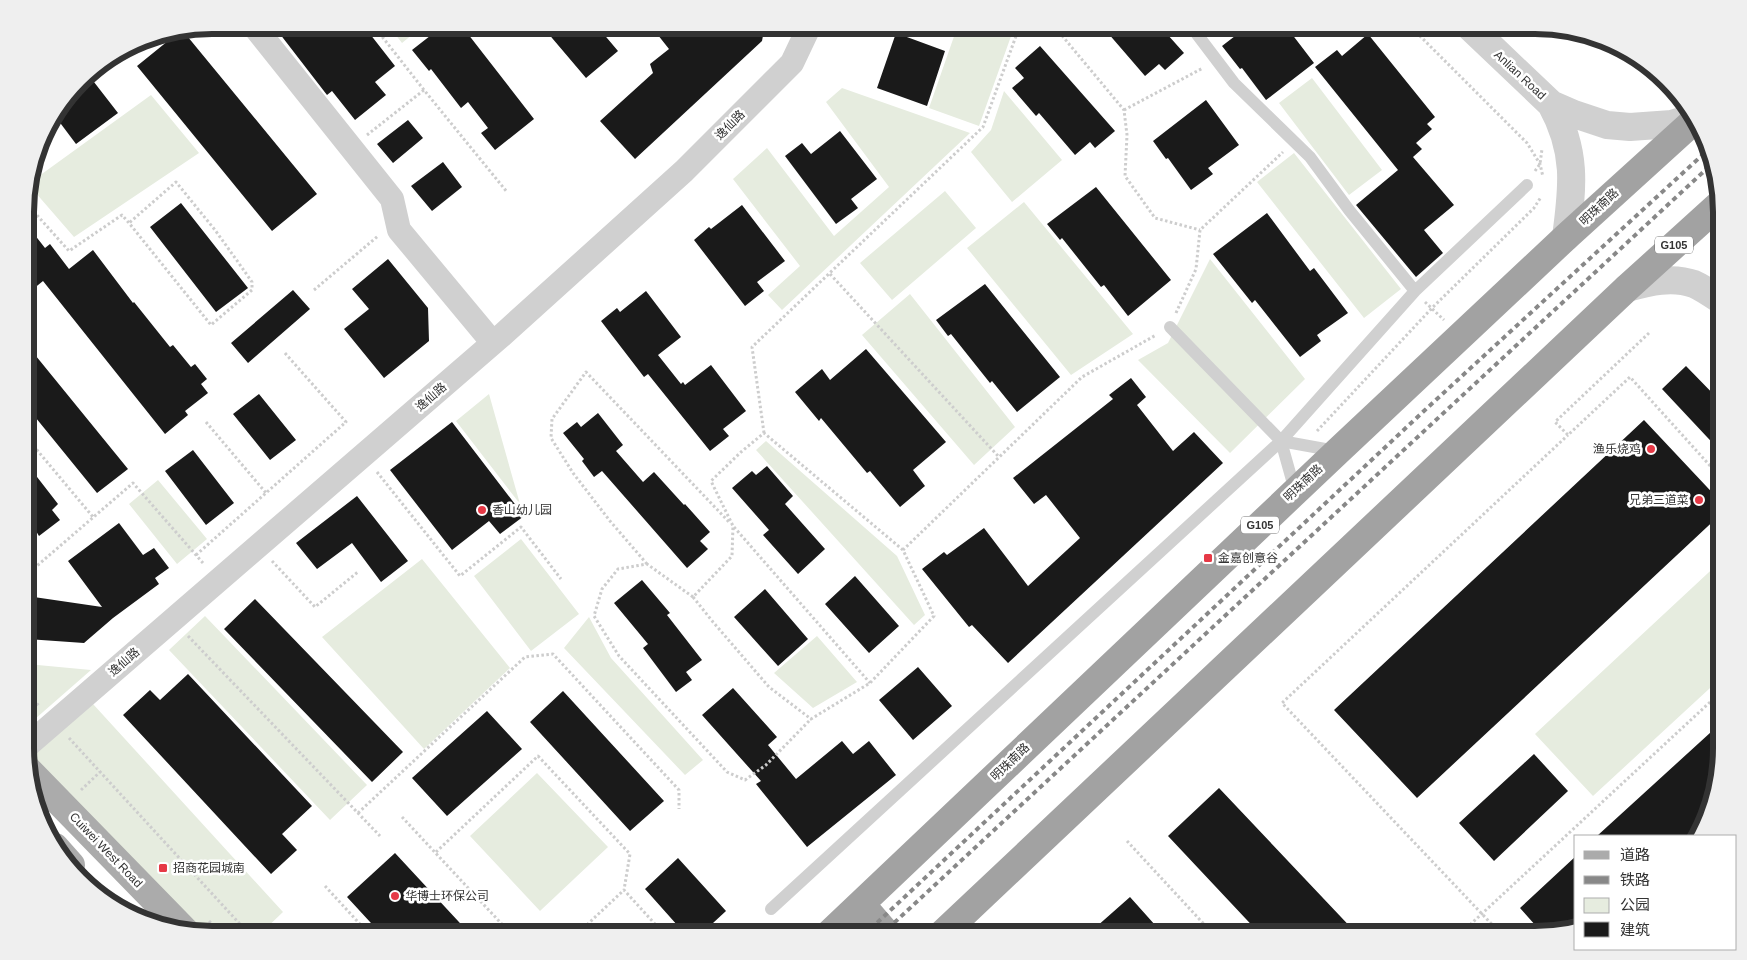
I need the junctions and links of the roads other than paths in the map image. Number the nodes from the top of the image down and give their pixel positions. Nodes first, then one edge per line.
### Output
1 (260, 34) edge
2 (806, 34) edge
3 (1197, 34) edge
4 (1477, 34) edge
5 (1551, 104) junction
6 (1687, 120) edge
7 (1689, 123) edge
8 (1527, 185) dead end
9 (1713, 210) edge
10 (1566, 237) junction
11 (1627, 288) junction
12 (1414, 291) junction
13 (1713, 295) edge
14 (1170, 327) road end
15 (493, 344) junction
16 (1282, 441) junction
17 (1337, 452) junction
18 (1295, 491) junction
19 (34, 740) edge
20 (36, 778) edge
21 (861, 904) junction
22 (772, 909) dead end
23 (177, 923) edge
24 (838, 926) edge
25 (880, 926) edge
26 (951, 926) edge

1 - 15 street
2 - 15 street, 逸仙路
3 - 12 lane
4 - 5 street, Anlian Road
5 - 6 street
5 - 10 street
7 - 10 highway, 明珠南路 / G105
8 - 12 lane
9 - 11 highway, G105
10 - 17 highway, 明珠南路 / G105
11 - 13 street
11 - 26 highway, G105
12 - 16 lane
14 - 16 lane
15 - 19 street, 逸仙路
16 - 17 lane
16 - 18 lane
16 - 22 lane
17 - 18 highway, 明珠南路 / G105
18 - 21 highway, 明珠南路 / G105
20 - 23 main road, Cuiwei West Road
21 - 24 highway, 明珠南路 / G105
21 - 25 highway

